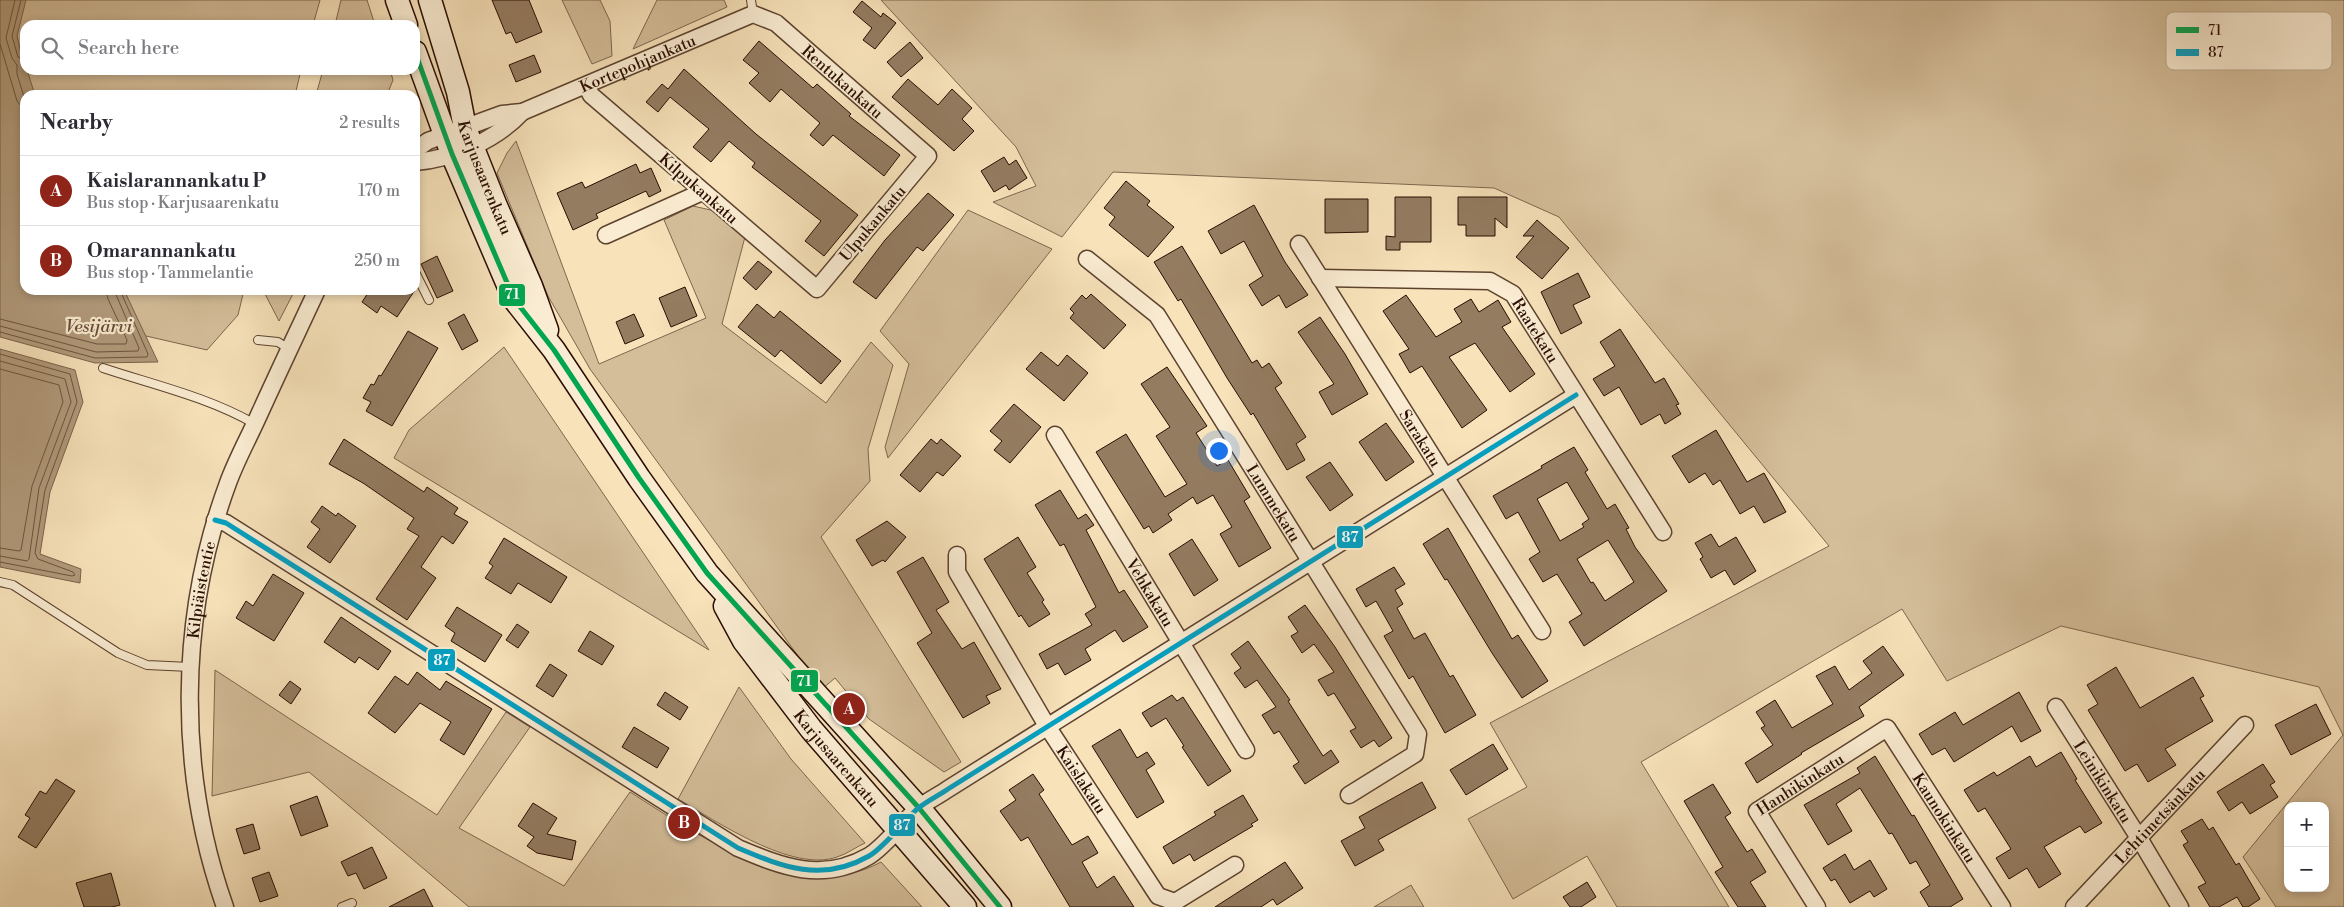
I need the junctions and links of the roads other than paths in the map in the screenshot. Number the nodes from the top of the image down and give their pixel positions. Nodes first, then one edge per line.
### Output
1 (397, 0) edge
2 (430, 0) edge
3 (752, 7) edge
4 (404, 20) edge
5 (420, 62) edge
6 (586, 84) junction
7 (458, 140) junction
8 (420, 147) edge
9 (928, 156) joint
10 (420, 159) edge
11 (702, 192) junction
12 (606, 235) dead end
13 (1299, 244) dead end
14 (1087, 259) dead end
15 (1320, 278) junction
16 (420, 282) edge
17 (817, 289) joint
18 (314, 295) edge
19 (429, 300) dead end
20 (258, 340) dead end
21 (289, 349) junction
22 (104, 368) dead end
23 (1576, 395) junction
24 (255, 424) junction
25 (1055, 435) dead end
26 (1445, 477) junction
27 (215, 520) junction
28 (1663, 532) dead end
29 (958, 555) dead end
30 (1311, 561) junction
31 (707, 573) junction
32 (0, 582) edge
33 (1542, 631) dead end
34 (1180, 643) junction
35 (190, 667) junction
36 (2056, 707) dead end
37 (2245, 725) dead end
38 (1047, 726) junction
39 (1887, 728) joint
40 (1246, 750) dead end
41 (1349, 795) dead end
42 (919, 808) junction
43 (897, 829) junction
44 (2139, 838) junction
45 (1235, 865) dead end
46 (352, 903) dead end
47 (221, 906) edge
48 (342, 907) edge
49 (964, 907) edge
50 (1000, 907) edge
51 (1817, 907) edge
52 (2002, 907) edge
53 (2074, 907) edge
54 (2180, 907) edge

1 - 4 street
2 - 7 street, Karjusaarenkatu
3 - 6 street, Kortepohjankatu
3 - 9 street, Rentukankatu
5 - 7 street, Karjusaarenkatu
6 - 7 street, Kortepohjankatu
6 - 11 street, Kilpukankatu
7 - 8 street
7 - 10 street
7 - 31 street, Karjusaarenkatu
9 - 17 street, Ulpukankatu
11 - 12 street
11 - 17 street, Kilpukankatu
13 - 15 street, Sarakatu
14 - 30 street, Lummekatu
15 - 23 street, Raatekatu
15 - 26 street, Sarakatu
16 - 19 lane
18 - 21 street, Kilpiäistentie
20 - 21 lane
21 - 24 street, Kilpiäistentie
22 - 24 lane
23 - 26 street
23 - 28 street, Raatekatu
24 - 27 street, Kilpiäistentie
25 - 34 street, Vehkakatu
26 - 30 street
26 - 33 street, Sarakatu
27 - 35 street, Kilpiäistentie
27 - 43 street
29 - 38 street, Kaislakatu
30 - 34 street
30 - 41 street, Lummekatu
31 - 42 street, Karjusaarenkatu
31 - 43 street, Karjusaarenkatu
32 - 35 lane
34 - 38 street
34 - 40 street, Vehkakatu
35 - 47 street, Kilpiäistentie
36 - 44 street, Leinikinkatu
37 - 44 street, Lehtimetsänkatu
38 - 42 street
38 - 45 street, Kaislakatu
39 - 51 street, Hanhikinkatu
39 - 52 street, Kaunokinkatu
42 - 43 street
42 - 50 street, Karjusaarenkatu
43 - 49 street, Karjusaarenkatu
44 - 53 street, Lehtimetsänkatu
44 - 54 street, Leinikinkatu
46 - 48 lane

